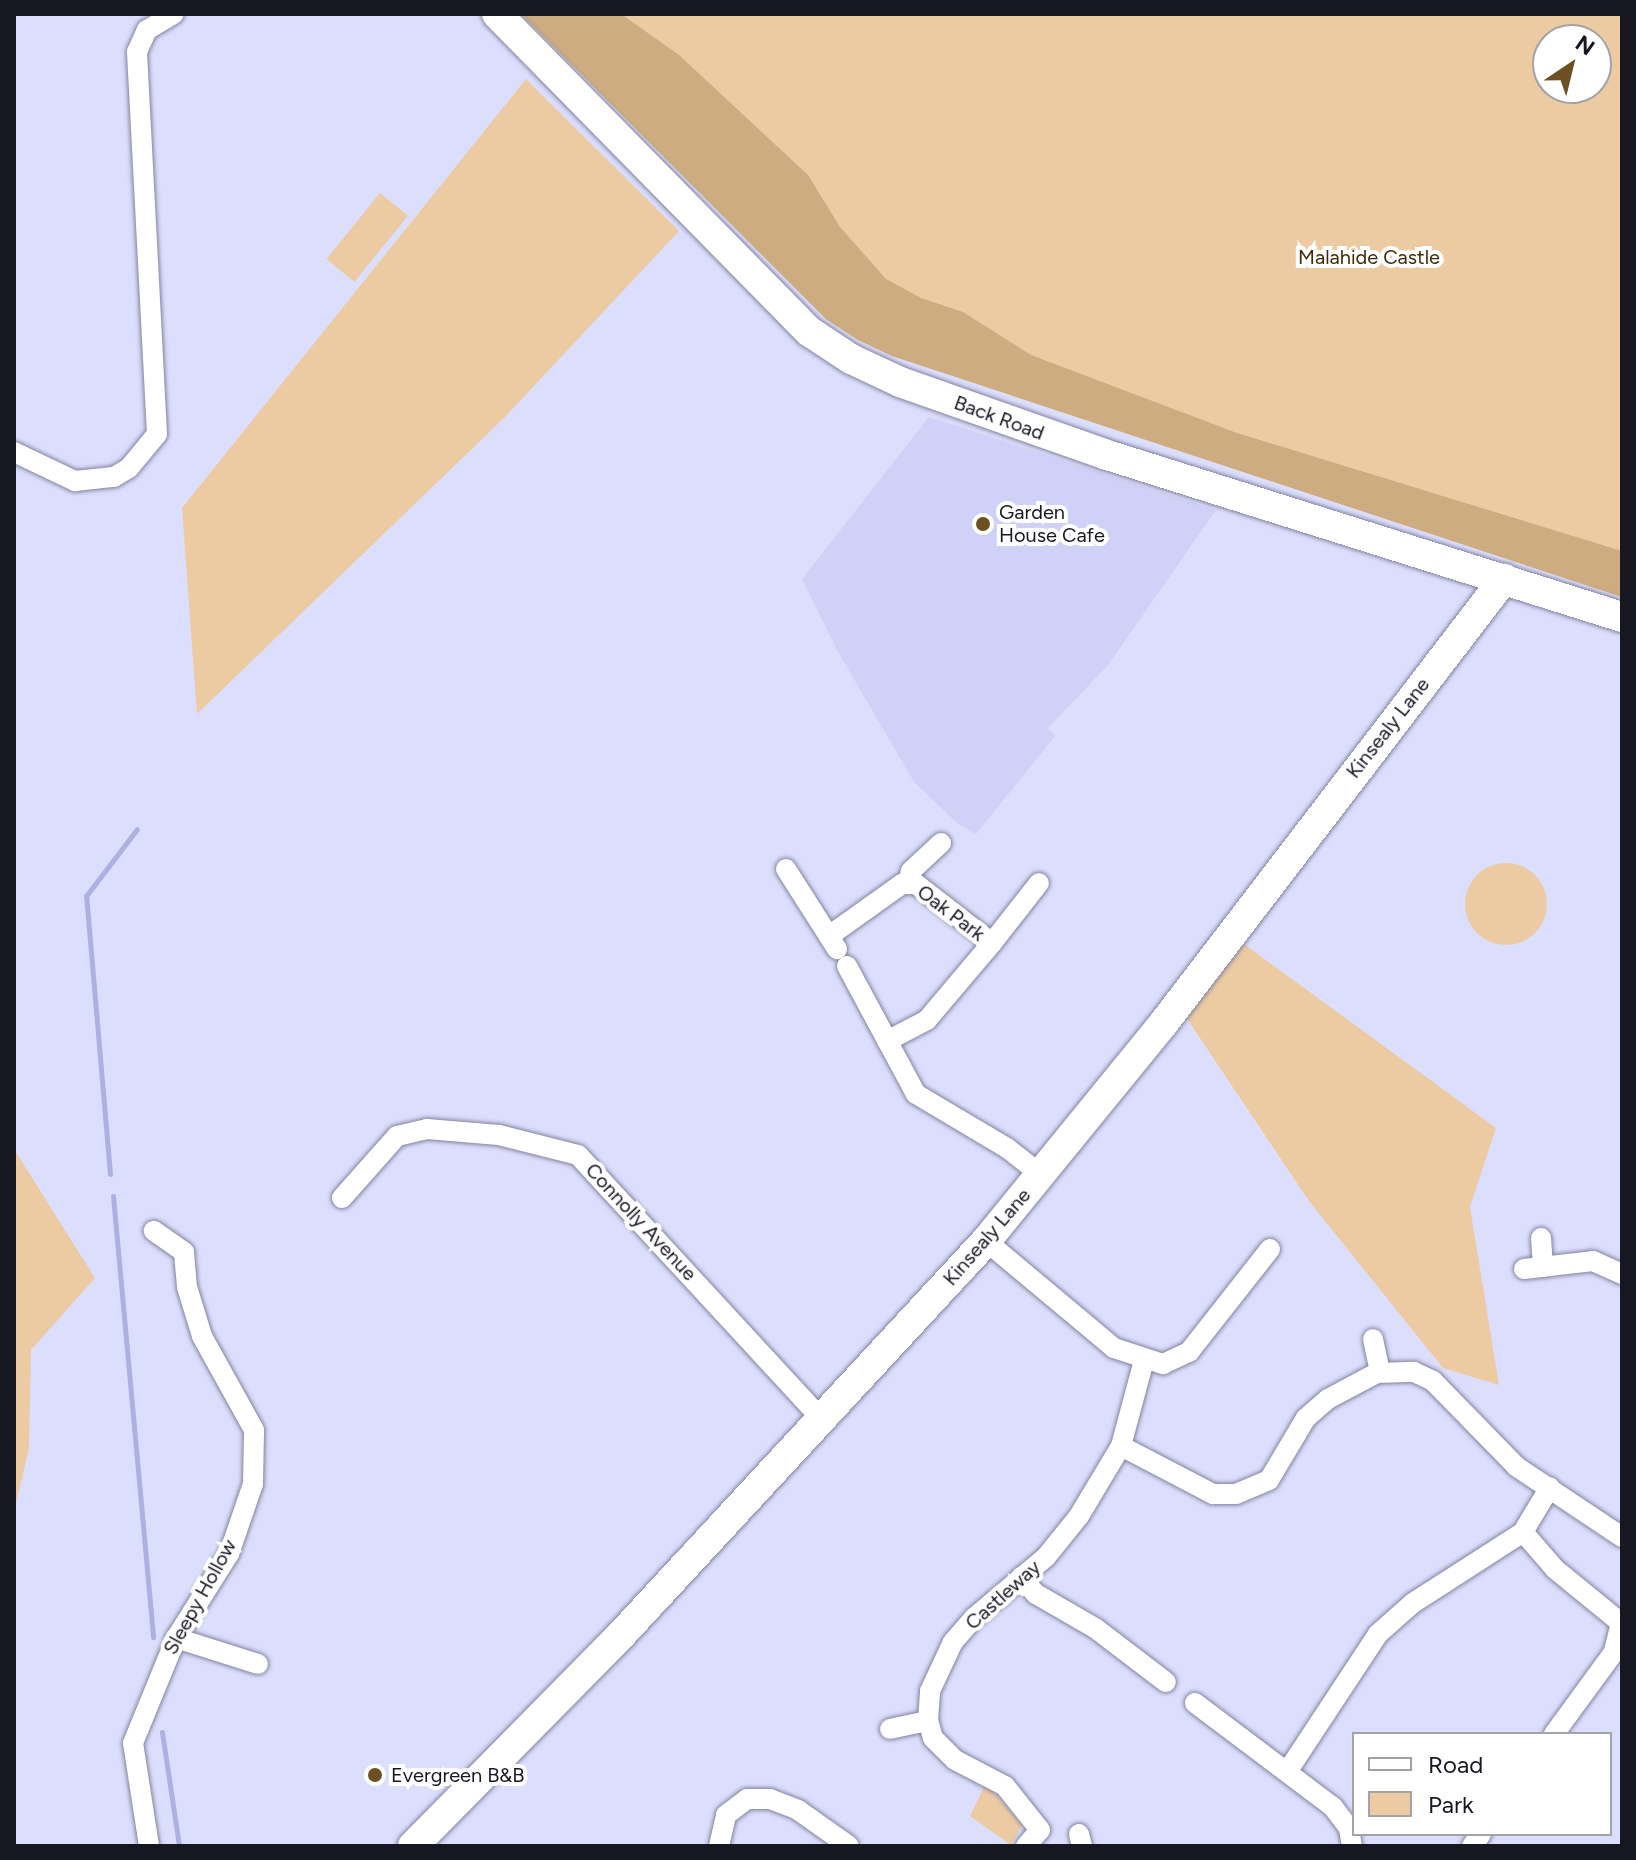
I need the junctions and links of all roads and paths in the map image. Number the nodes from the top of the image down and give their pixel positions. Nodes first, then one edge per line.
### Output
1 (174, 14) edge
2 (497, 14) edge
3 (14, 452) edge
4 (1504, 579) junction
5 (1622, 617) edge
6 (941, 843) dead end
7 (786, 869) dead end
8 (1039, 883) dead end
9 (908, 884) junction
10 (992, 943) junction
11 (838, 950) junction
12 (887, 1041) junction
13 (1040, 1174) junction
14 (342, 1198) dead end
15 (154, 1231) dead end
16 (1541, 1238) dead end
17 (986, 1241) junction
18 (1270, 1249) dead end
19 (1622, 1274) edge
20 (1373, 1339) dead end
21 (1144, 1360) junction
22 (1380, 1372) junction
23 (820, 1417) junction
24 (1121, 1446) junction
25 (1550, 1487) junction
26 (1523, 1532) junction
27 (1622, 1537) edge
28 (1021, 1577) junction
29 (176, 1638) junction
30 (258, 1664) dead end
31 (1166, 1682) dead end
32 (1195, 1703) dead end
33 (928, 1721) junction
34 (890, 1729) dead end
35 (1555, 1732) edge
36 (1287, 1772) junction
37 (149, 1846) edge
38 (413, 1846) edge
39 (719, 1846) edge
40 (849, 1846) edge
41 (1026, 1846) edge
42 (1352, 1846) edge

1 - 3 street
2 - 4 street, Back Road
4 - 5 street, Back Road
4 - 13 street, Kinsealy Lane
6 - 9 street
7 - 11 street
8 - 10 street
9 - 10 street, Oak Park
9 - 11 street, Oak Park
10 - 12 street, Oak Park
11 - 12 street
12 - 13 street
13 - 17 street, Kinsealy Lane
14 - 23 street, Connolly Avenue
15 - 29 street, Sleepy Hollow
16 - 19 street
17 - 21 street
17 - 23 street, Kinsealy Lane
18 - 21 street
20 - 22 street
21 - 24 street, Castleway
22 - 24 street
22 - 25 street
23 - 38 street, Kinsealy Lane
24 - 28 street, Castleway
25 - 26 street
25 - 27 street
26 - 35 street
26 - 36 street
28 - 31 street
28 - 33 street, Castleway
29 - 30 street
29 - 37 street, Sleepy Hollow
32 - 36 street
33 - 34 street
33 - 41 street
36 - 42 street
39 - 40 street

